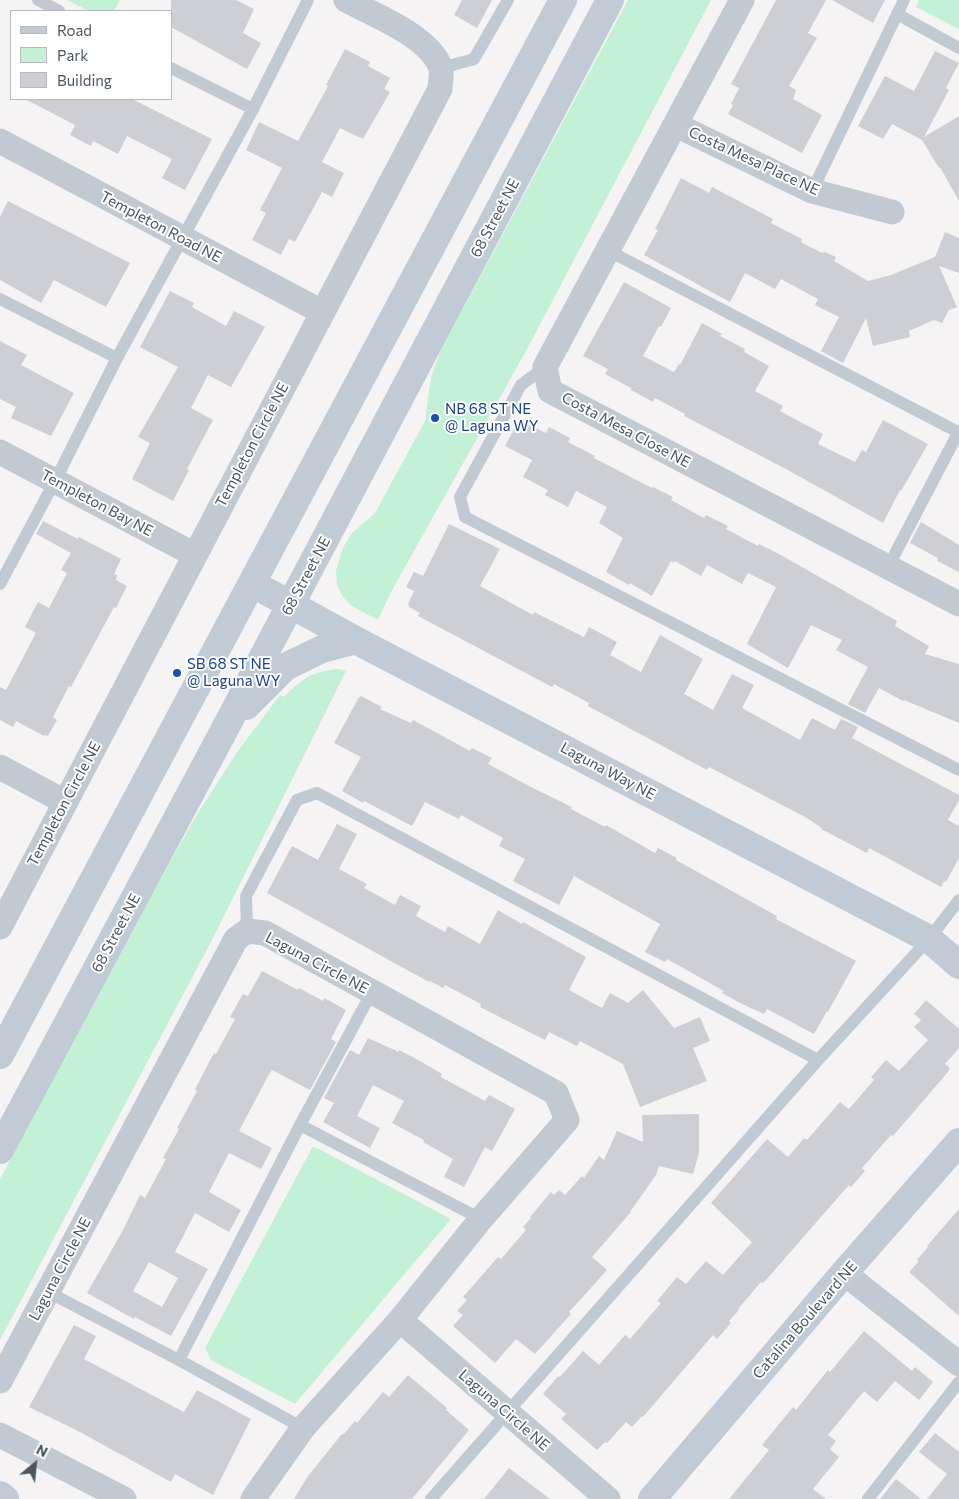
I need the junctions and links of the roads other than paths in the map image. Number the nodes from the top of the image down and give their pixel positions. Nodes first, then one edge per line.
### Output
1 (38, 0) edge
2 (308, 0) edge
3 (346, 0) edge
4 (508, 0) edge
5 (563, 0) edge
6 (610, 0) edge
7 (742, 0) edge
8 (904, 0) edge
9 (58, 10) edge
10 (897, 14) junction
11 (959, 48) edge
12 (172, 68) edge
13 (442, 68) junction
14 (253, 109) junction
15 (676, 125) junction
16 (0, 141) edge
17 (812, 191) junction
18 (892, 212) dead end
19 (181, 239) junction
20 (607, 250) junction
21 (0, 299) edge
22 (322, 312) junction
23 (116, 358) junction
24 (545, 367) junction
25 (959, 432) edge
26 (0, 452) edge
27 (54, 481) junction
28 (195, 555) junction
29 (888, 567) junction
30 (0, 584) edge
31 (253, 584) junction
32 (291, 604) junction
33 (959, 604) edge
34 (356, 640) junction
35 (228, 723) junction
36 (0, 767) edge
37 (959, 770) edge
38 (66, 802) junction
39 (959, 900) edge
40 (0, 926) edge
41 (247, 931) junction
42 (929, 939) junction
43 (959, 965) edge
44 (372, 992) junction
45 (0, 1055) edge
46 (818, 1060) junction
47 (300, 1125) junction
48 (959, 1142) edge
49 (0, 1150) edge
50 (480, 1219) junction
51 (844, 1273) junction
52 (48, 1292) junction
53 (400, 1320) junction
54 (178, 1360) junction
55 (959, 1364) edge
56 (0, 1381) edge
57 (959, 1382) edge
58 (507, 1412) junction
59 (303, 1428) junction
60 (0, 1435) edge
61 (0, 1495) edge
62 (5, 1499) edge
63 (124, 1499) edge
64 (253, 1499) edge
65 (430, 1499) edge
66 (608, 1499) edge
67 (652, 1499) edge
68 (868, 1499) edge

1 - 9 lane
2 - 14 lane
3 - 13 street
4 - 13 lane
5 - 31 main road
6 - 32 main road, 68 Street NE
7 - 15 street
8 - 10 lane
10 - 11 lane
10 - 17 lane
12 - 14 lane
13 - 22 street, Templeton Circle NE
14 - 19 lane
15 - 17 street, Costa Mesa Place NE
15 - 20 street
16 - 19 street, Templeton Road NE
17 - 18 street, Costa Mesa Place NE
19 - 22 street, Templeton Road NE
19 - 23 lane
20 - 24 street
20 - 25 lane
21 - 23 lane
22 - 28 street, Templeton Circle NE
23 - 27 lane
24 - 29 street, Costa Mesa Close NE
24 - 37 lane
25 - 29 lane
26 - 27 street, Templeton Bay NE
27 - 28 street, Templeton Bay NE
27 - 30 lane
28 - 38 street, Templeton Circle NE
29 - 33 street, Costa Mesa Close NE
31 - 32 main road, Laguna Way NE
31 - 45 main road
32 - 34 main road, Laguna Way NE
32 - 35 main road, 68 Street NE
34 - 35 main road
34 - 42 main road, Laguna Way NE
35 - 49 main road, 68 Street NE
36 - 38 street
38 - 40 street, Templeton Circle NE
39 - 42 lane
41 - 44 street, Laguna Circle NE
41 - 46 lane
41 - 52 street, Laguna Circle NE
42 - 43 main road, Laguna Way NE
42 - 46 lane
44 - 47 lane
44 - 50 street, Laguna Circle NE
46 - 58 lane
47 - 50 lane
47 - 54 lane
48 - 51 main road, Catalina Boulevard NE
50 - 53 street, Laguna Circle NE
51 - 55 street
51 - 67 main road, Catalina Boulevard NE
52 - 54 lane
52 - 56 street, Laguna Circle NE
53 - 58 street, Laguna Circle NE
53 - 59 street, Laguna Circle NE
54 - 59 lane
57 - 68 lane
58 - 65 lane
58 - 66 street, Laguna Circle NE
59 - 64 street, Laguna Circle NE
60 - 63 street
61 - 62 main road

